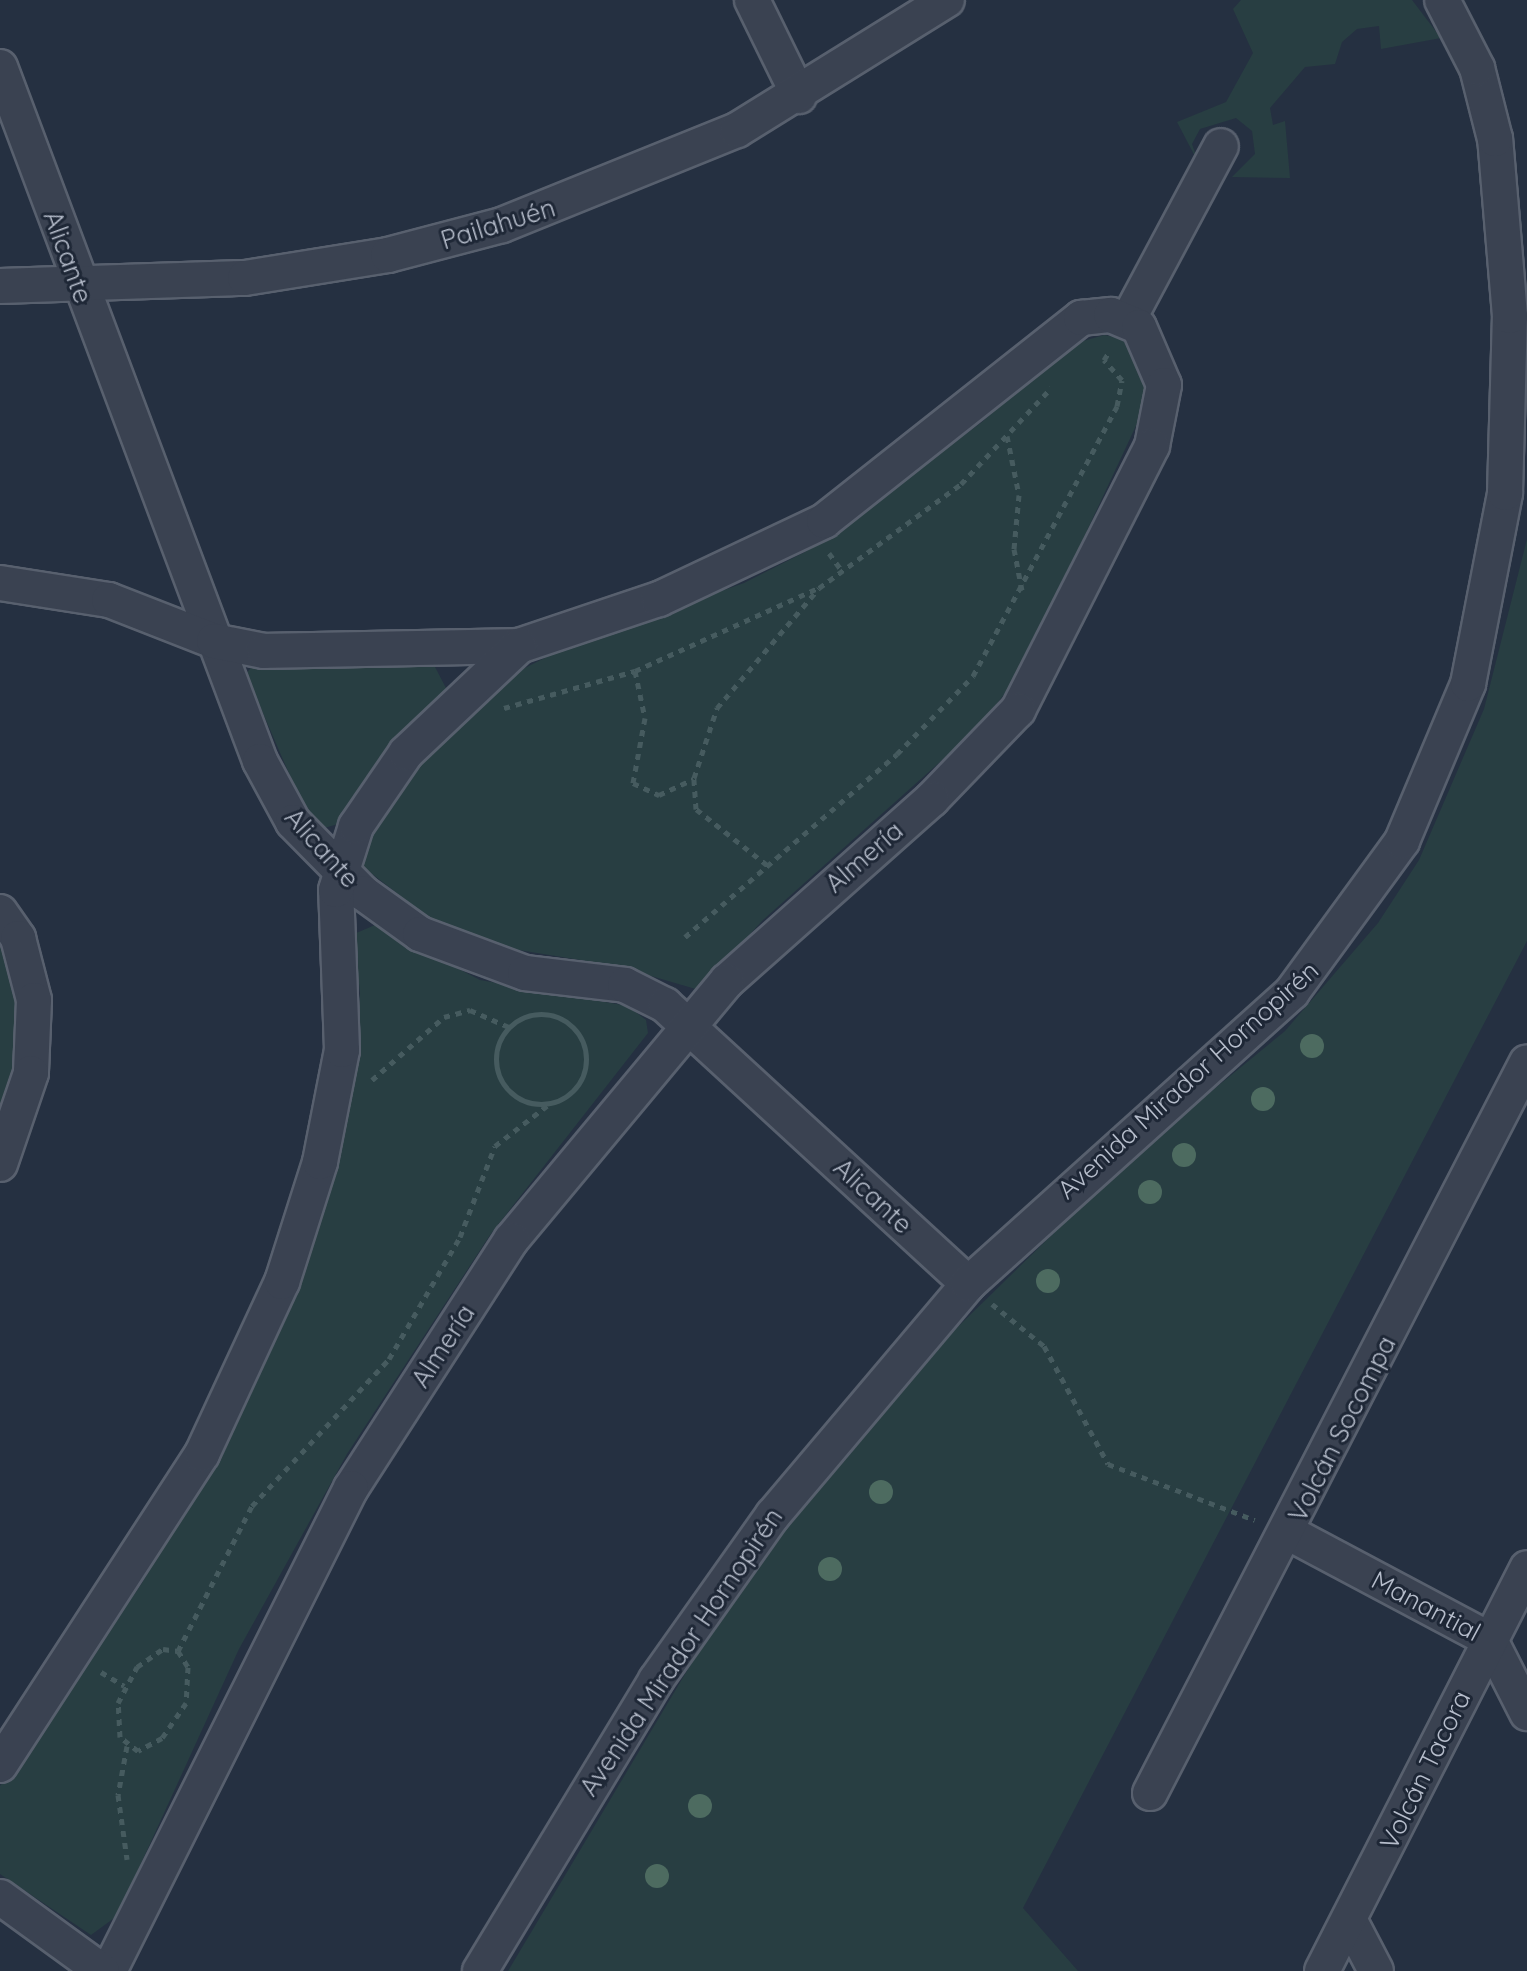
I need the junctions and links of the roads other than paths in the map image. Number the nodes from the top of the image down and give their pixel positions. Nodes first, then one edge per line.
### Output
1 (752, 0) edge
2 (947, 0) edge
3 (1442, 0) edge
4 (0, 67) edge
5 (799, 96) junction
6 (1221, 146) dead end
7 (0, 286) edge
8 (78, 287) junction
9 (1128, 320) junction
10 (0, 583) edge
11 (214, 641) junction
12 (519, 646) junction
13 (338, 870) junction
14 (0, 912) edge
15 (689, 1024) junction
16 (1527, 1062) edge
17 (0, 1164) edge
18 (968, 1284) junction
19 (1289, 1533) junction
20 (1527, 1568) edge
21 (1490, 1640) junction
22 (1527, 1713) edge
23 (0, 1765) edge
24 (1150, 1793) dead end
25 (0, 1897) edge
26 (1350, 1921) junction
27 (102, 1971) edge
28 (109, 1971) edge
29 (480, 1971) edge
30 (1322, 1971) edge
31 (1376, 1971) edge

1 - 5 street
2 - 5 street, Pailahuén
3 - 18 street, Avenida Mirador Hornopirén
4 - 8 street, Alicante
5 - 8 street, Pailahuén
6 - 9 street
7 - 8 street, Pailahuén
8 - 11 street, Alicante
9 - 12 street
9 - 15 street, Almería
10 - 11 street
11 - 12 street
11 - 13 street, Alicante
12 - 13 street
13 - 15 street, Alicante
13 - 23 street
14 - 17 street
15 - 18 street, Alicante
15 - 28 street, Almería
16 - 19 street, Volcán Socompa
18 - 29 street, Avenida Mirador Hornopirén
19 - 21 street, Manantial
19 - 24 street, Volcán Socompa
20 - 21 street, Volcán Tacora
21 - 22 street, Manantial
21 - 26 street, Volcán Tacora
25 - 27 street
26 - 30 street, Volcán Tacora
26 - 31 street

